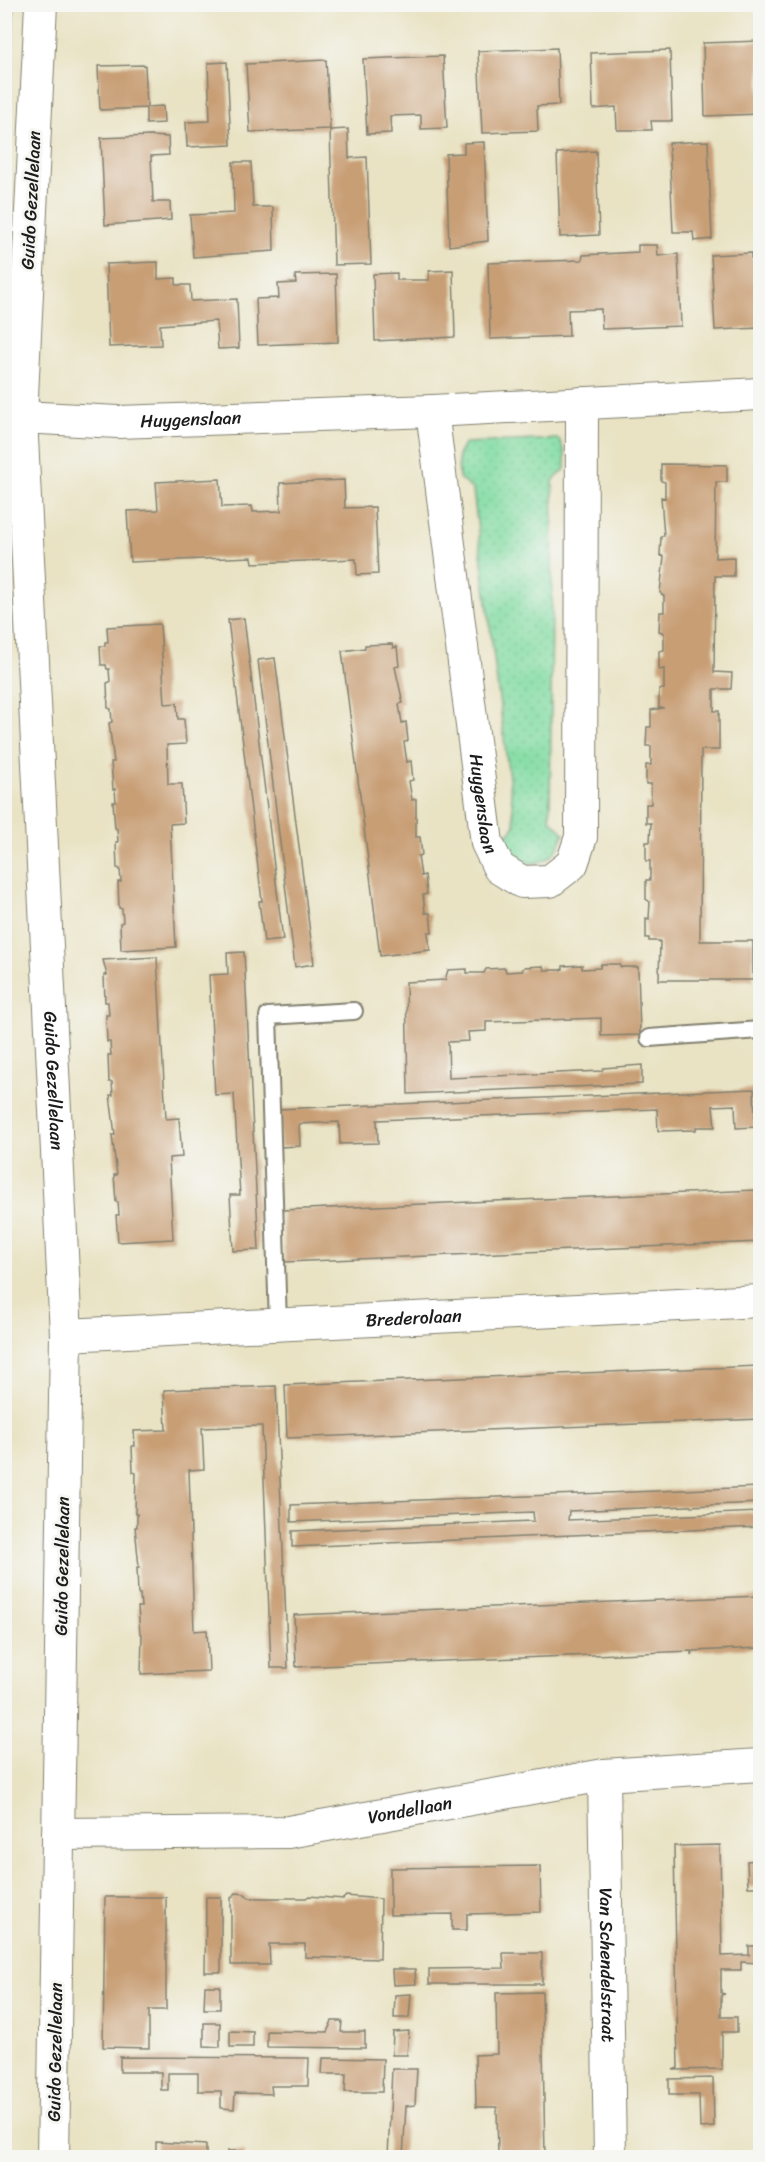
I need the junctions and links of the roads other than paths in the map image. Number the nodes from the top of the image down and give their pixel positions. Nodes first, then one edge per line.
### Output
1 (54, 4) edge
2 (41, 5) edge
3 (760, 394) edge
4 (582, 403) junction
5 (432, 411) junction
6 (21, 417) junction
7 (354, 1011) dead end
8 (760, 1030) edge
9 (649, 1038) dead end
10 (760, 1301) edge
11 (278, 1324) junction
12 (66, 1335) junction
13 (760, 1766) edge
14 (604, 1775) junction
15 (58, 1834) junction
16 (53, 2157) edge
17 (609, 2157) edge

1 - 2 street
2 - 6 street, Guido Gezellelaan
3 - 4 street, Huygenslaan
4 - 5 street, Huygenslaan
4 - 5 street, Huygenslaan
5 - 6 street, Huygenslaan
6 - 12 street, Guido Gezellelaan
7 - 11 lane
8 - 9 lane
10 - 11 street, Brederolaan
11 - 12 street, Brederolaan
12 - 15 street, Guido Gezellelaan
13 - 14 street, Vondellaan
14 - 15 street, Vondellaan
14 - 17 street, Van Schendelstraat
15 - 16 street, Guido Gezellelaan

